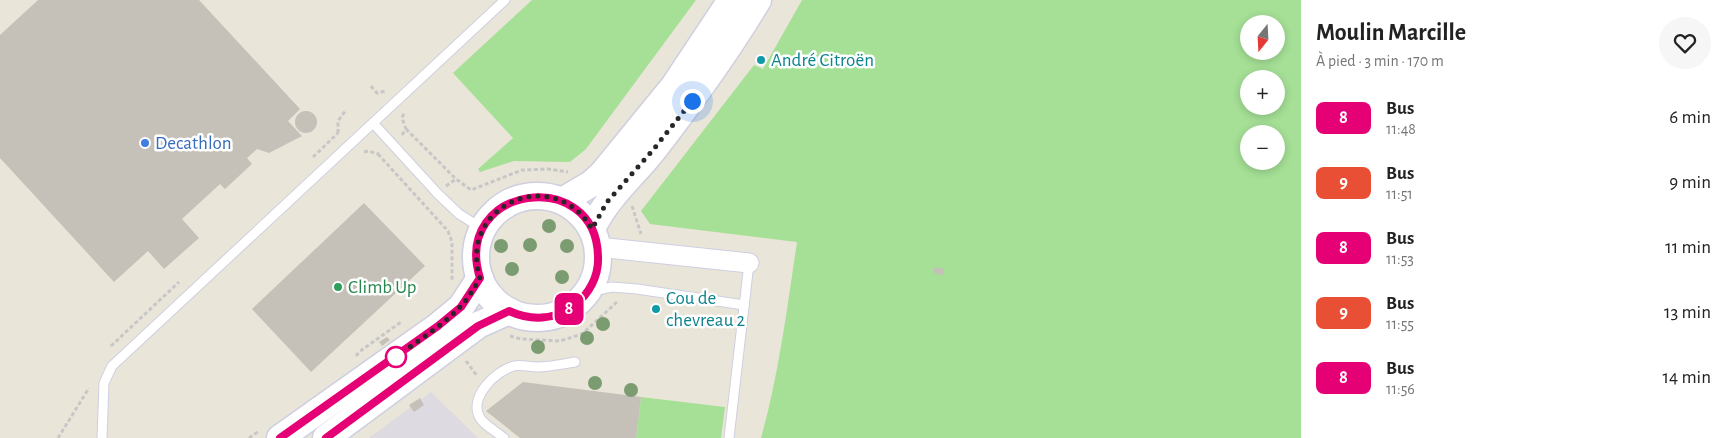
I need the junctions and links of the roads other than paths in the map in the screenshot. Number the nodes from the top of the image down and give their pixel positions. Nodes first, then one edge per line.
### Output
1 (505, 0) edge
2 (731, 0) edge
3 (758, 0) edge
4 (373, 123) junction
5 (562, 201) junction
6 (483, 229) junction
7 (595, 238) junction
8 (749, 263) joint
9 (480, 278) junction
10 (587, 292) junction
11 (744, 305) junction
12 (508, 323) junction
13 (575, 362) dead end
14 (102, 438) edge
15 (280, 438) edge
16 (326, 438) edge
17 (504, 438) edge
18 (728, 438) edge

1 - 4 lane
2 - 5 street
3 - 7 street
4 - 6 lane
4 - 14 lane
5 - 6 street
5 - 7 street
6 - 9 street
7 - 8 street
7 - 10 street
8 - 11 lane
9 - 12 street
9 - 15 street
10 - 11 lane
10 - 12 street
11 - 18 lane
12 - 16 street
13 - 17 lane

